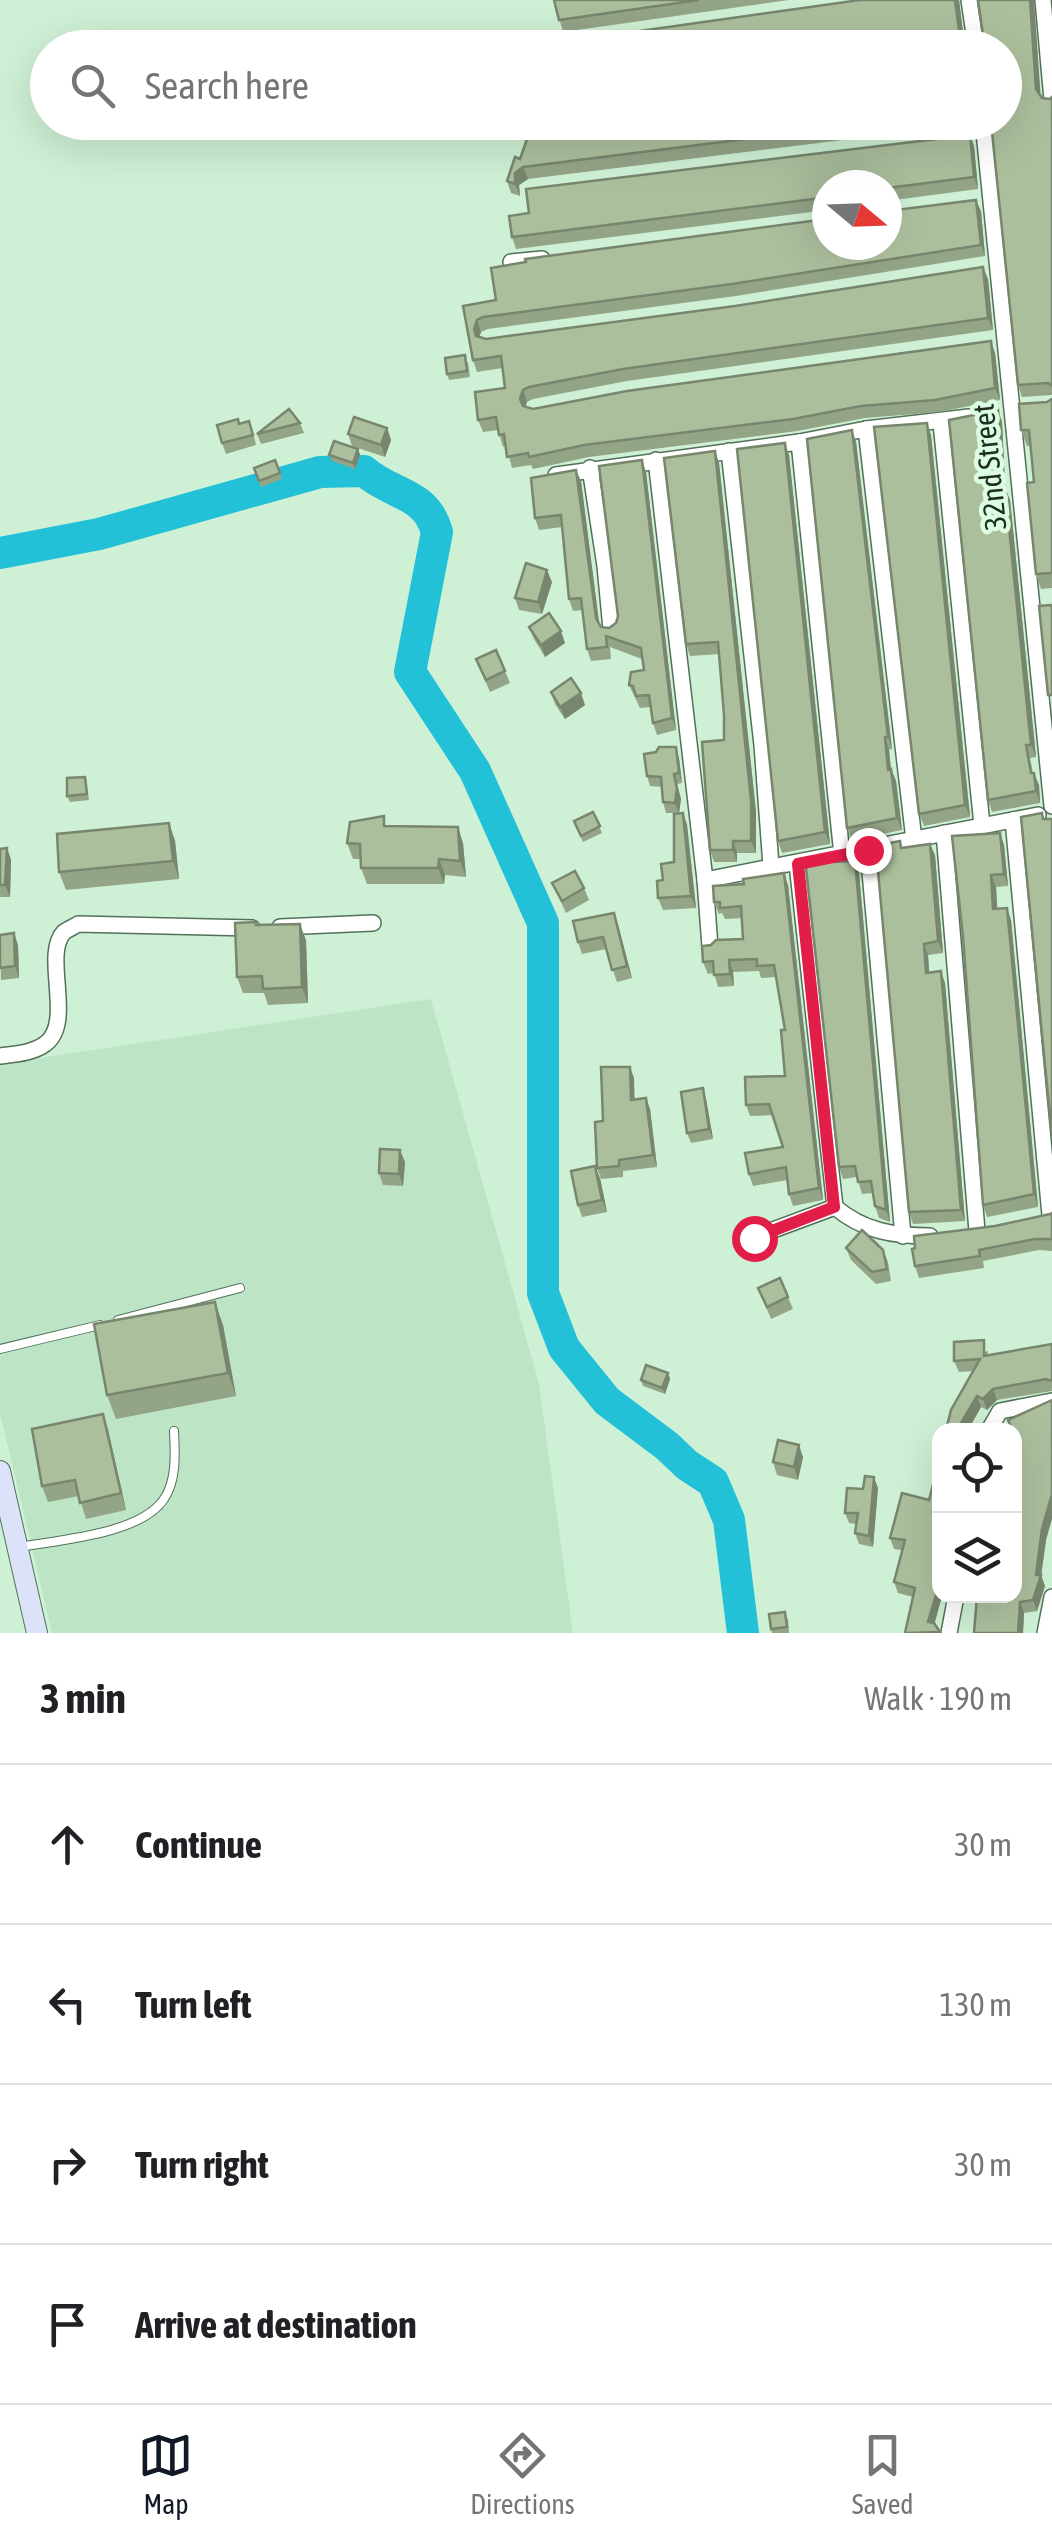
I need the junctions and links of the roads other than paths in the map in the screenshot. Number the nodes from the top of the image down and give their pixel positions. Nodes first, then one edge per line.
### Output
1 (969, 0) edge
2 (1042, 0) edge
3 (973, 30) edge
4 (1052, 100) edge
5 (982, 140) edge
6 (558, 257) edge
7 (511, 262) edge
8 (996, 266) junction
9 (977, 269) edge
10 (1004, 340) junction
11 (985, 342) edge
12 (1018, 408) junction
13 (941, 423) junction
14 (866, 429) junction
15 (799, 442) junction
16 (729, 450) junction
17 (656, 460) junction
18 (590, 468) junction
19 (538, 479) edge
20 (610, 629) edge
21 (1052, 809) edge
22 (1013, 820) junction
23 (982, 826) junction
24 (944, 833) junction
25 (914, 840) junction
26 (868, 850) junction
27 (842, 854) junction
28 (798, 864) junction
29 (771, 866) junction
30 (705, 880) junction
31 (373, 924) dead end
32 (710, 947) edge
33 (1, 1058) edge
34 (834, 1207) junction
35 (1051, 1215) edge
36 (1032, 1219) edge
37 (996, 1227) edge
38 (977, 1231) junction
39 (960, 1234) edge
40 (903, 1236) junction
41 (942, 1236) edge
42 (754, 1238) dead end
43 (240, 1288) dead end
44 (0, 1348) edge
45 (1052, 1401) edge
46 (993, 1423) edge
47 (174, 1431) dead end
48 (0, 1471) edge
49 (20, 1547) junction
50 (1052, 1597) edge
51 (955, 1603) edge
52 (37, 1633) edge
53 (949, 1633) edge
54 (1045, 1633) edge

1 - 3 street
2 - 4 street
5 - 8 street, 32nd Street
6 - 7 street
8 - 9 street
8 - 10 street, 32nd Street
10 - 11 street
10 - 12 street, 32nd Street
12 - 13 street
12 - 21 street, 32nd Street
13 - 14 street
13 - 23 street
14 - 15 street
14 - 25 street
15 - 16 street
15 - 27 street
16 - 17 street
16 - 29 street
17 - 18 street
17 - 30 street
18 - 19 street
18 - 20 street
21 - 22 street
22 - 23 street
22 - 35 street
23 - 24 street
24 - 25 street
24 - 38 street
25 - 26 street
26 - 27 street
26 - 40 street
27 - 28 street
28 - 29 street
28 - 34 street
29 - 30 street
30 - 32 street
31 - 33 street
34 - 40 street
34 - 42 street
35 - 36 street
37 - 38 street
38 - 39 street
40 - 41 street
43 - 44 lane
45 - 46 street
47 - 49 lane
48 - 49 street
49 - 52 street
50 - 54 street
51 - 53 street

